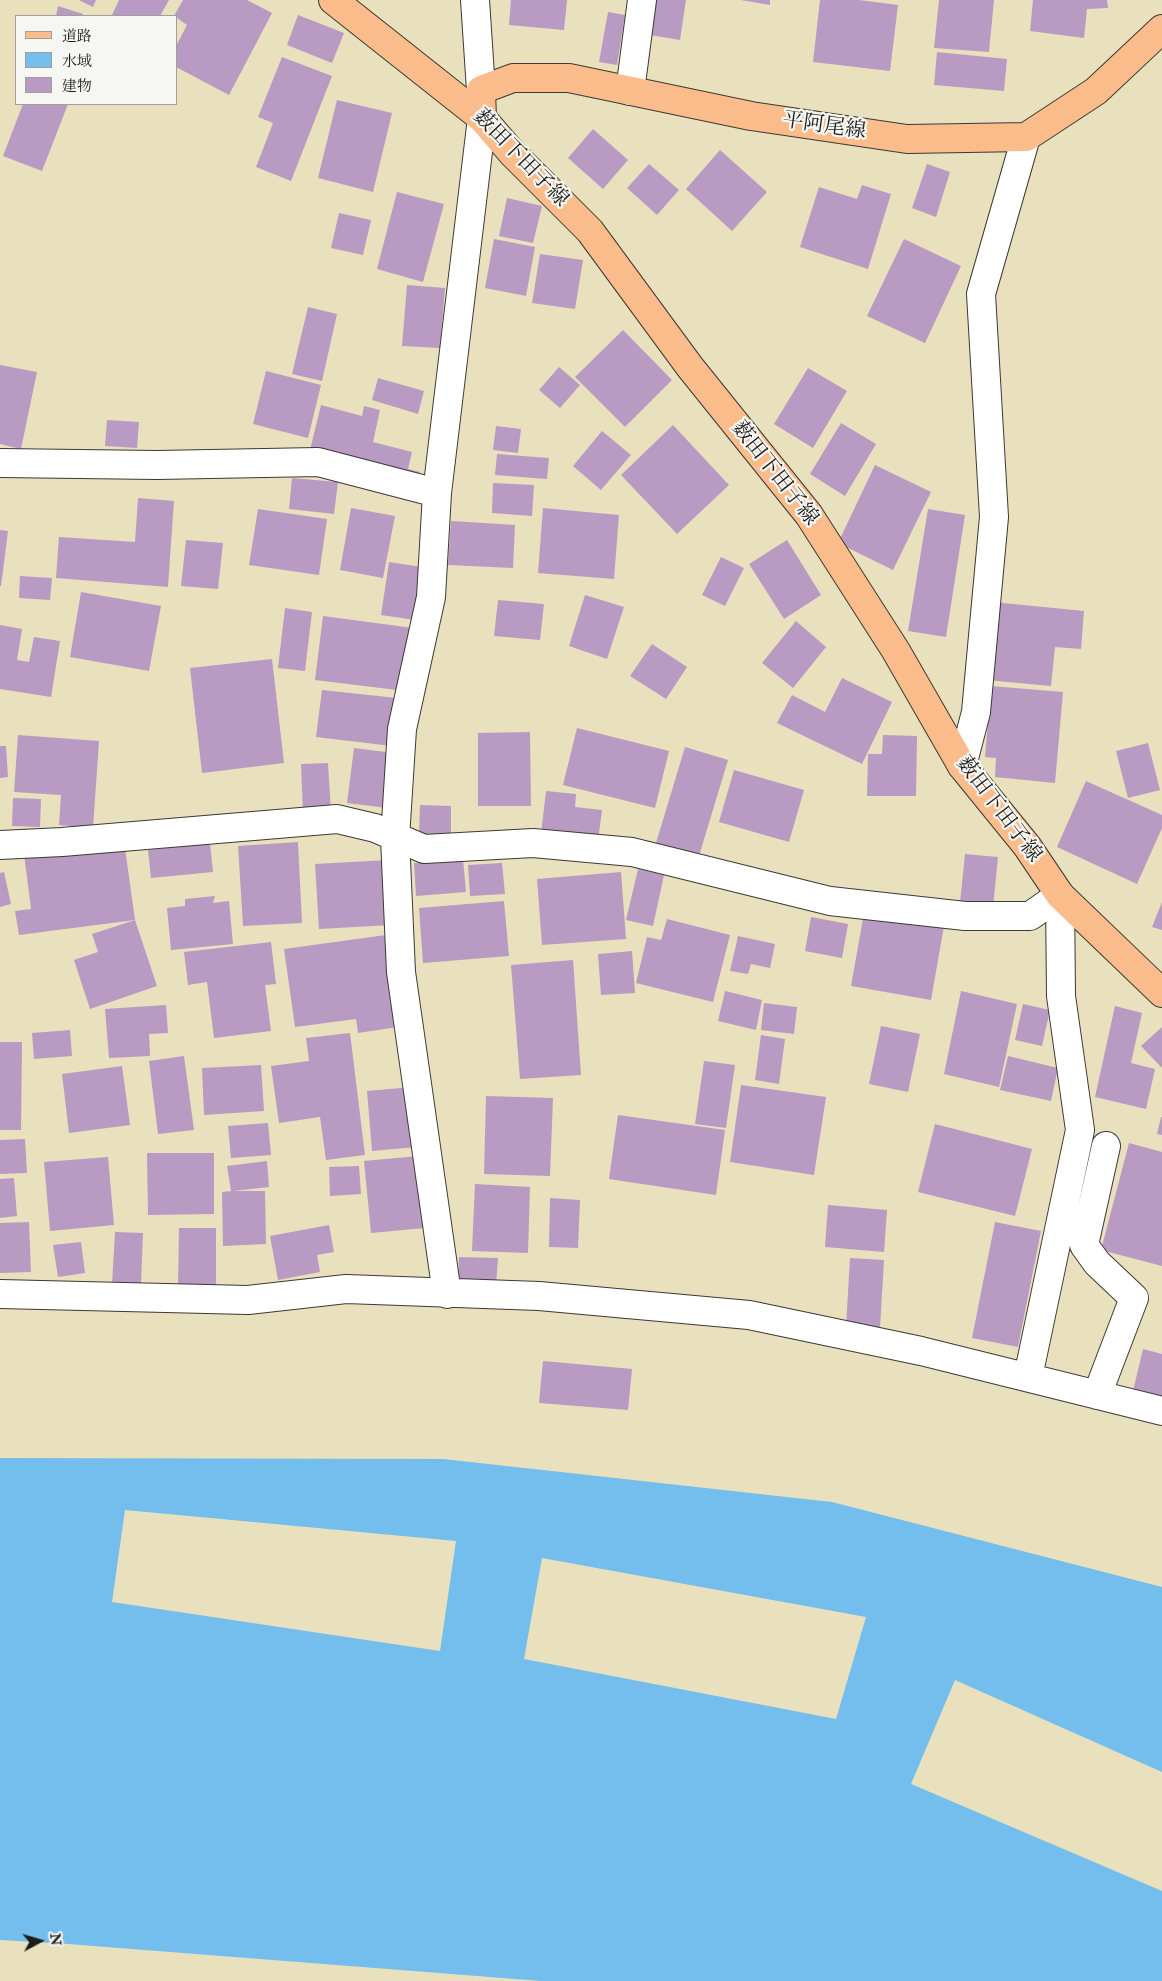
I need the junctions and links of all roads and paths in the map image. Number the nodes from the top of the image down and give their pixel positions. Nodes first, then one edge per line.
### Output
1 (333, 0) edge
2 (475, 0) edge
3 (642, 0) edge
4 (1162, 29) edge
5 (481, 90) junction
6 (630, 91) junction
7 (482, 118) junction
8 (1026, 137) junction
9 (0, 463) edge
10 (437, 493) junction
11 (962, 766) junction
12 (396, 838) junction
13 (0, 845) edge
14 (1060, 895) junction
15 (1162, 992) edge
16 (1106, 1146) dead end
17 (0, 1294) edge
18 (447, 1294) junction
19 (1028, 1377) junction
20 (1097, 1395) junction
21 (1162, 1411) edge

1 - 7 main road, 薮田下田子線
2 - 5 street
3 - 6 street
4 - 8 main road
5 - 6 main road, 平阿尾線
5 - 7 main road
6 - 8 main road, 平阿尾線
7 - 10 street
7 - 11 main road, 薮田下田子線
8 - 11 street
9 - 10 street
10 - 12 street
11 - 14 main road, 薮田下田子線
12 - 13 street
12 - 14 street
12 - 18 street
14 - 15 main road, 薮田下田子線
14 - 19 street
16 - 20 street
17 - 18 street
18 - 19 street
19 - 20 street
20 - 21 street

